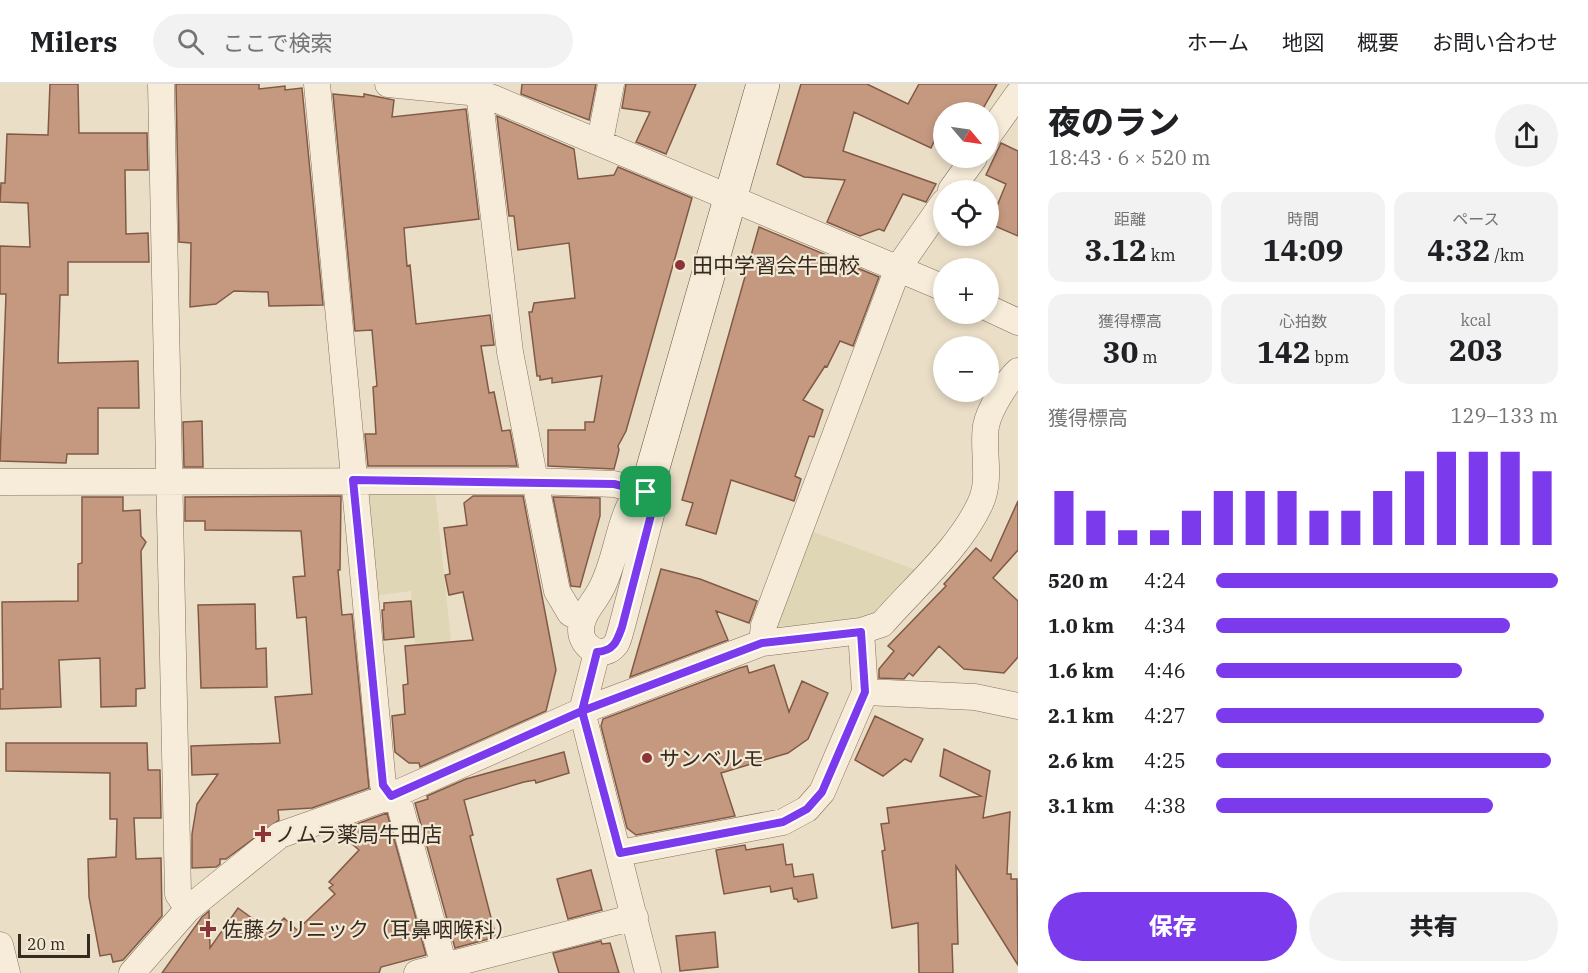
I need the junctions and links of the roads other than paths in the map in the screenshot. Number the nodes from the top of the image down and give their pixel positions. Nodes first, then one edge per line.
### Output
1 (161, 84) edge
2 (317, 84) edge
3 (388, 84) edge
4 (611, 84) edge
5 (763, 84) edge
6 (479, 89) edge
7 (1018, 94) edge
8 (999, 121) edge
9 (600, 141) junction
10 (730, 197) junction
11 (933, 218) edge
12 (898, 268) junction
13 (933, 283) edge
14 (999, 314) edge
15 (1018, 322) edge
16 (1018, 371) edge
17 (353, 480) junction
18 (170, 481) junction
19 (535, 481) junction
20 (0, 482) edge
21 (646, 492) junction
22 (583, 620) junction
23 (861, 632) junction
24 (762, 643) junction
25 (597, 652) junction
26 (865, 692) junction
27 (1018, 706) edge
28 (582, 711) junction
29 (391, 796) junction
30 (620, 853) junction
31 (188, 909) junction
32 (635, 917) junction
33 (0, 945) edge
34 (444, 966) junction
35 (7, 973) edge
36 (132, 973) edge
37 (417, 973) edge
38 (648, 973) edge

1 - 18 street
2 - 17 street
3 - 6 street
4 - 9 street
5 - 10 street
6 - 9 street
6 - 19 street
7 - 8 street
9 - 10 street
10 - 12 street
10 - 21 street
11 - 12 street
12 - 13 street
12 - 24 street
14 - 15 street
16 - 23 street
17 - 18 street
17 - 19 street
17 - 29 street
18 - 20 street
18 - 31 street
19 - 21 street
19 - 22 street
21 - 22 street
21 - 25 street
22 - 25 street
23 - 24 street
23 - 26 street
24 - 28 street
25 - 28 street
26 - 27 street
26 - 30 street
28 - 29 street
28 - 30 street
29 - 31 street
29 - 34 street
30 - 32 street
31 - 36 street
32 - 34 street
32 - 38 street
33 - 35 street
34 - 37 street

